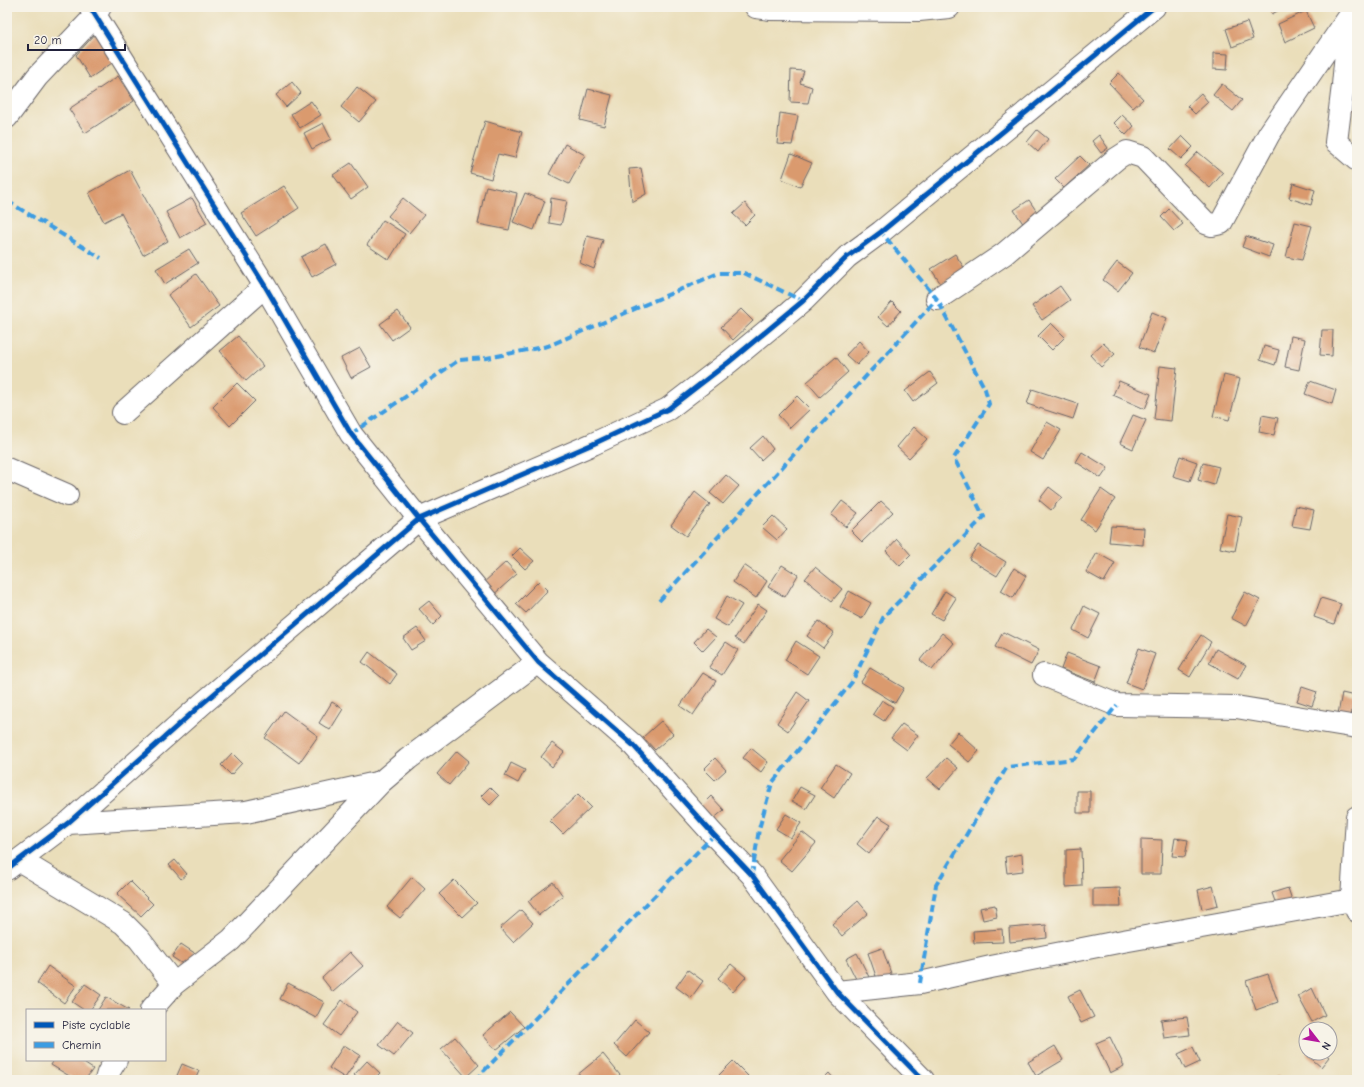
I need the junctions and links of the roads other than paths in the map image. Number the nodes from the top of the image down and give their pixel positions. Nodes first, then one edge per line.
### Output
1 (756, 7) edge
2 (949, 7) edge
3 (1154, 7) edge
4 (95, 10) edge
5 (1349, 12) edge
6 (7, 117) edge
7 (1357, 160) edge
8 (266, 286) junction
9 (937, 299) dead end
10 (123, 413) dead end
11 (7, 469) edge
12 (67, 495) dead end
13 (419, 519) junction
14 (538, 662) junction
15 (1044, 675) dead end
16 (1357, 727) edge
17 (381, 782) junction
18 (1357, 817) edge
19 (68, 822) junction
20 (13, 864) edge
21 (1354, 906) edge
22 (174, 984) junction
23 (837, 992) junction
24 (152, 1009) edge
25 (115, 1061) edge
26 (106, 1080) edge
27 (923, 1080) edge

1 - 2 street
3 - 13 street
4 - 6 street
4 - 8 street
5 - 7 street
5 - 9 street
8 - 10 street
8 - 13 street
11 - 12 street
13 - 14 street
13 - 19 street
14 - 17 street
14 - 23 street
15 - 16 street
17 - 19 street
17 - 22 street
18 - 21 street
19 - 20 street
20 - 22 street
21 - 23 street
22 - 24 street
23 - 27 street
25 - 26 street

